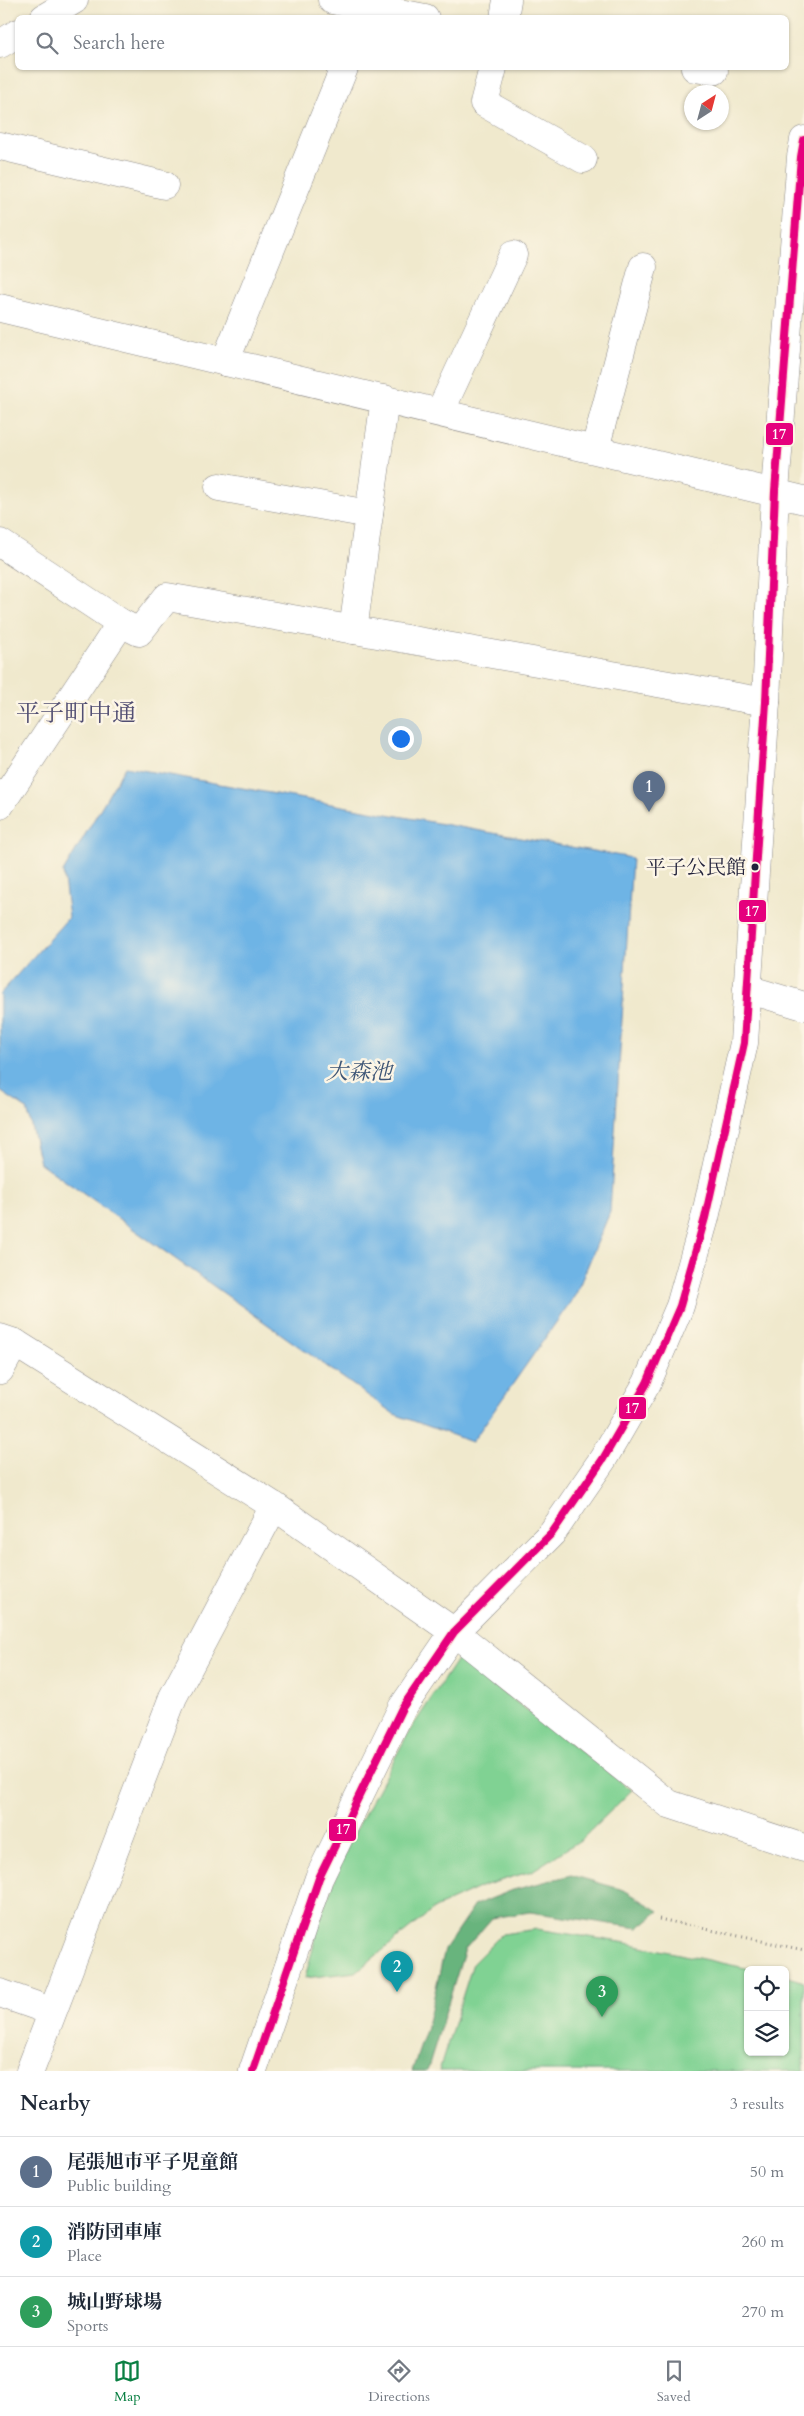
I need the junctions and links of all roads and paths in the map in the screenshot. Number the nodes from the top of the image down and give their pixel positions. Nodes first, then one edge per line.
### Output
1 (74, 0) edge
2 (310, 0) edge
3 (332, 0) edge
4 (507, 0) edge
5 (49, 15) edge
6 (324, 15) edge
7 (410, 15) edge
8 (504, 15) edge
9 (15, 36) edge
10 (0, 44) edge
11 (343, 70) edge
12 (492, 70) edge
13 (804, 140) edge
14 (0, 146) edge
15 (583, 159) dead end
16 (164, 185) dead end
17 (513, 255) dead end
18 (643, 267) dead end
19 (0, 308) edge
20 (225, 362) junction
21 (385, 400) junction
22 (440, 412) junction
23 (594, 448) junction
24 (219, 487) dead end
25 (775, 491) junction
26 (804, 500) edge
27 (369, 514) junction
28 (0, 543) edge
29 (120, 623) junction
30 (353, 630) junction
31 (766, 702) junction
32 (0, 806) edge
33 (748, 989) junction
34 (804, 1006) edge
35 (7, 1341) edge
36 (0, 1370) edge
37 (274, 1506) junction
38 (454, 1632) junction
39 (804, 1848) edge
40 (659, 1919) dead end
41 (804, 1950) edge
42 (0, 1993) edge
43 (51, 2011) junction
44 (30, 2071) edge
45 (253, 2071) edge

1 - 5 street
2 - 6 street
3 - 7 street
4 - 8 street
9 - 10 street
11 - 20 street
12 - 15 street
13 - 25 street
14 - 16 street
17 - 22 street
18 - 23 street
19 - 20 street
20 - 21 street
21 - 22 street
21 - 27 street
22 - 23 street
23 - 25 street
24 - 27 street
25 - 26 street
25 - 31 street
27 - 30 street
28 - 29 street
29 - 30 street
29 - 32 street
30 - 31 street
31 - 33 street
33 - 34 street
33 - 38 street
35 - 36 street
35 - 37 street
37 - 38 street
37 - 43 street
38 - 39 street
38 - 45 street
40 - 41 path
42 - 43 street
43 - 44 street

